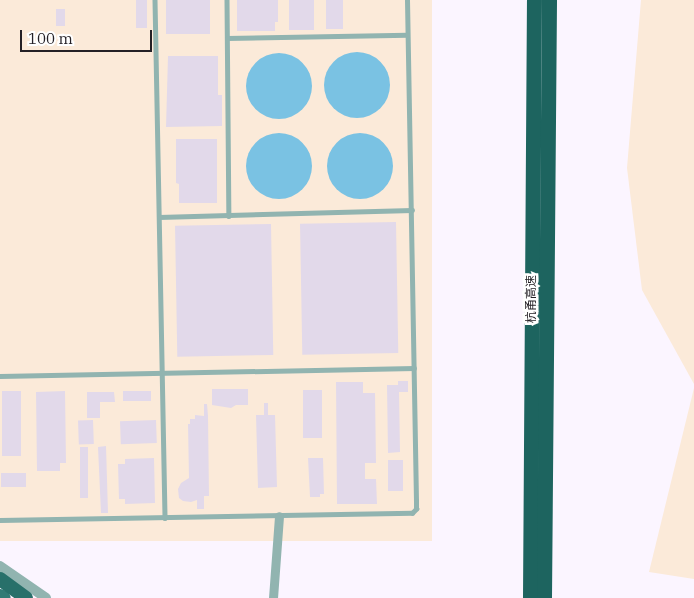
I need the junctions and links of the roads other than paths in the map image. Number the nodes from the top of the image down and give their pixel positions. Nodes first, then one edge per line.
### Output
1 (155, 0) edge
2 (227, 0) edge
3 (407, 0) edge
4 (534, 0) edge
5 (549, 0) edge
6 (407, 36) junction
7 (227, 38) junction
8 (540, 51) junction
9 (412, 210) junction
10 (228, 216) junction
11 (159, 217) junction
12 (414, 368) junction
13 (162, 372) junction
14 (0, 376) edge
15 (279, 516) junction
16 (165, 518) junction
17 (0, 520) edge
18 (0, 566) edge
19 (0, 579) edge
20 (0, 596) edge
21 (4, 598) edge
22 (26, 598) edge
23 (46, 598) edge
24 (273, 598) edge
25 (530, 598) edge
26 (544, 598) edge

1 - 11 lane
2 - 7 lane
3 - 6 lane
4 - 8 highway, 杭甬高速
5 - 8 highway, 杭甬高速
6 - 7 lane
6 - 9 lane
7 - 10 lane
8 - 25 highway, 杭甬高速
8 - 26 highway, 杭甬高速
9 - 10 lane
9 - 12 lane
10 - 11 lane
11 - 13 lane
12 - 13 lane
12 - 15 lane
13 - 14 lane
13 - 16 lane
15 - 16 lane
15 - 24 street
16 - 17 lane
18 - 23 street
19 - 22 highway
20 - 21 main road

